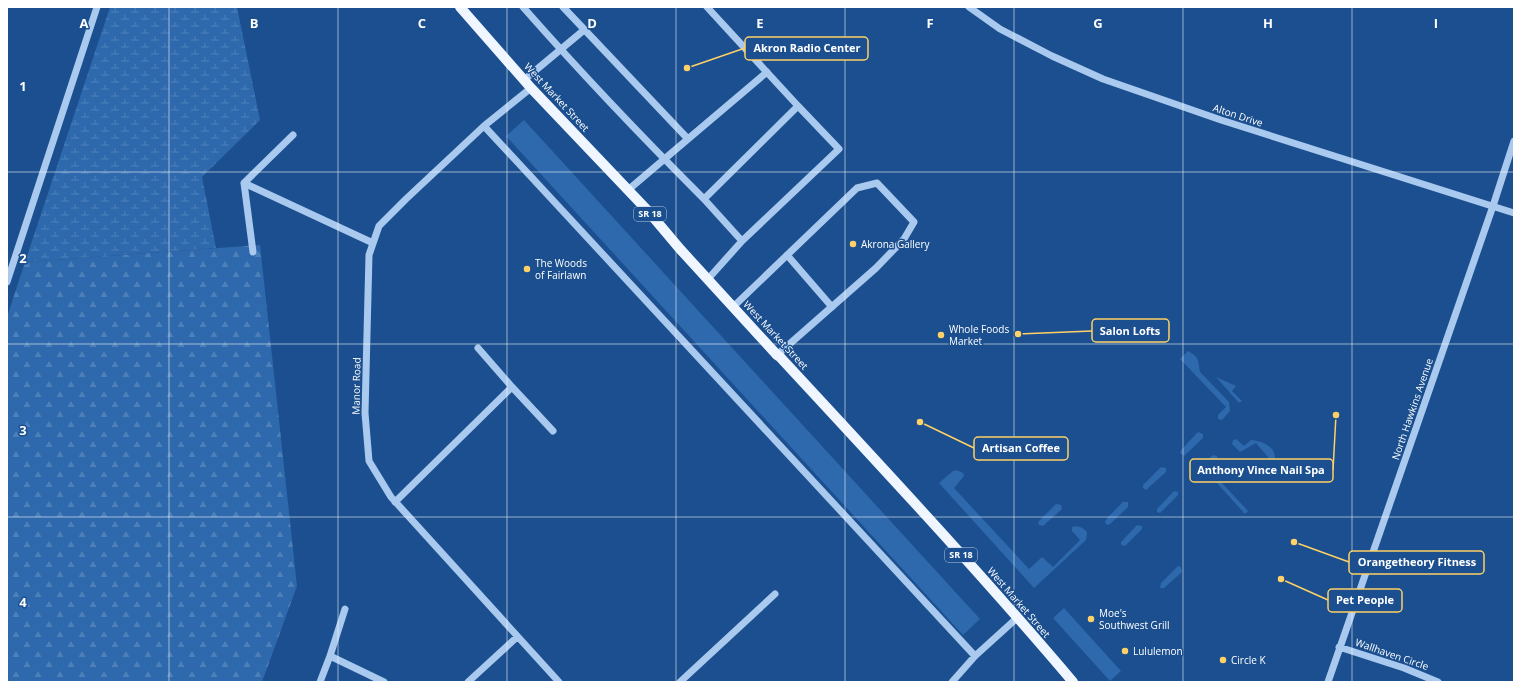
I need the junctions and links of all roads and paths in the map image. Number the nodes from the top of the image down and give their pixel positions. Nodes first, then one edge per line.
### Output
1 (97, 7) edge
2 (460, 7) edge
3 (523, 7) edge
4 (563, 7) edge
5 (707, 7) edge
6 (969, 7) edge
7 (584, 30) junction
8 (561, 50) junction
9 (767, 72) junction
10 (527, 84) junction
11 (798, 106) junction
12 (484, 126) junction
13 (293, 135) dead end
14 (688, 139) junction
15 (1514, 141) edge
16 (664, 159) junction
17 (244, 183) junction
18 (628, 190) junction
19 (704, 199) junction
20 (1493, 206) junction
21 (1514, 213) edge
22 (742, 241) junction
23 (373, 243) junction
24 (253, 252) dead end
25 (787, 255) junction
26 (708, 279) junction
27 (7, 282) edge
28 (832, 306) junction
29 (733, 307) junction
30 (478, 348) dead end
31 (777, 355) junction
32 (512, 387) junction
33 (553, 431) dead end
34 (394, 502) junction
35 (774, 594) dead end
36 (345, 609) dead end
37 (1018, 617) junction
38 (517, 637) junction
39 (1339, 647) junction
40 (330, 656) junction
41 (975, 656) junction
42 (320, 682) edge
43 (384, 682) edge
44 (468, 682) edge
45 (559, 682) edge
46 (680, 682) edge
47 (952, 682) edge
48 (1073, 682) edge
49 (1328, 682) edge
50 (1438, 682) edge

1 - 27 street
2 - 10 main road, West Market Street / SR 18
3 - 8 street
4 - 7 street
5 - 9 street
6 - 20 street, Alton Drive
7 - 8 street, Manor Road
7 - 14 street
8 - 10 street, Manor Road
8 - 16 street
9 - 11 street
9 - 14 street
10 - 12 street, Manor Road
10 - 18 main road, West Market Street / SR 18
11 - 19 street
11 - 22 street
12 - 23 street, Manor Road
12 - 41 street
13 - 17 street
14 - 16 street
15 - 20 street, North Hawkins Avenue
16 - 18 street
16 - 19 street
17 - 23 street
17 - 24 street
18 - 26 main road, West Market Street / SR 18
19 - 22 street
20 - 21 street, Alton Drive
20 - 39 street, North Hawkins Avenue
22 - 26 street
23 - 34 street, Manor Road
25 - 28 street
25 - 28 street
25 - 29 street
26 - 29 main road, West Market Street / SR 18
28 - 31 street
29 - 31 main road, West Market Street / SR 18
30 - 32 street
31 - 37 main road, West Market Street / SR 18
32 - 33 street
32 - 34 street
34 - 38 street, Manor Road
35 - 46 street
36 - 40 street
37 - 41 street
37 - 48 main road, West Market Street / SR 18
38 - 44 street
38 - 45 street, Manor Road
39 - 49 street, North Hawkins Avenue
39 - 50 street, Wallhaven Circle
40 - 42 street
40 - 43 street
41 - 47 street

